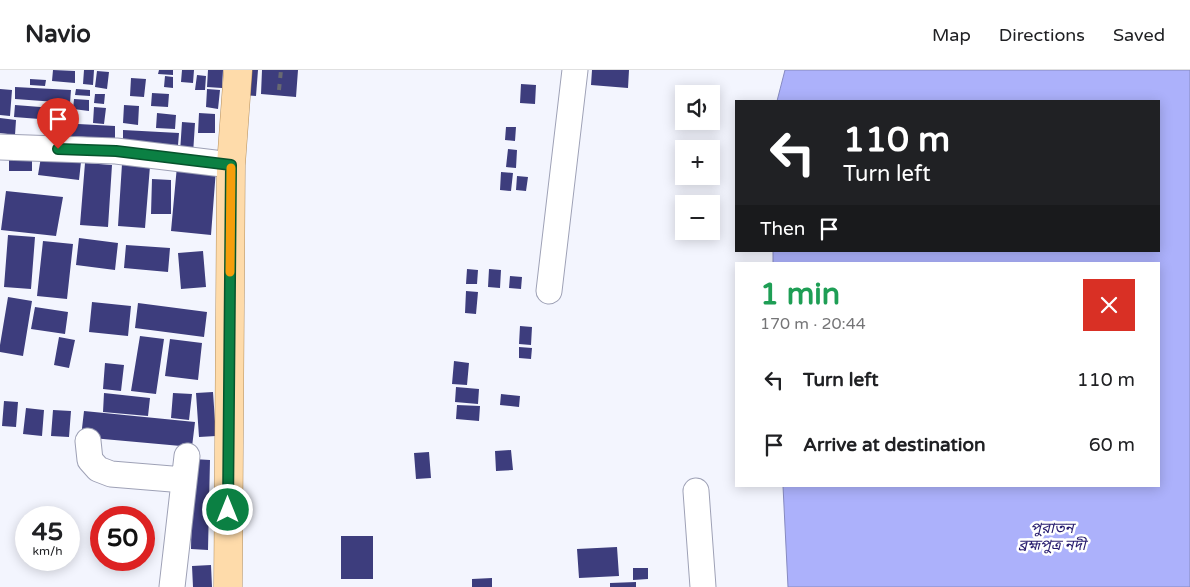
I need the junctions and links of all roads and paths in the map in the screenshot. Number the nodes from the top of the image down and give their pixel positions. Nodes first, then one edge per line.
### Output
1 (238, 70) edge
2 (575, 70) edge
3 (0, 147) edge
4 (231, 165) junction
5 (549, 291) dead end
6 (88, 441) dead end
7 (696, 491) dead end
8 (172, 587) edge
9 (228, 587) edge
10 (703, 587) edge

1 - 4 main road
2 - 5 street
3 - 4 street
4 - 9 main road
6 - 8 street
7 - 10 street

